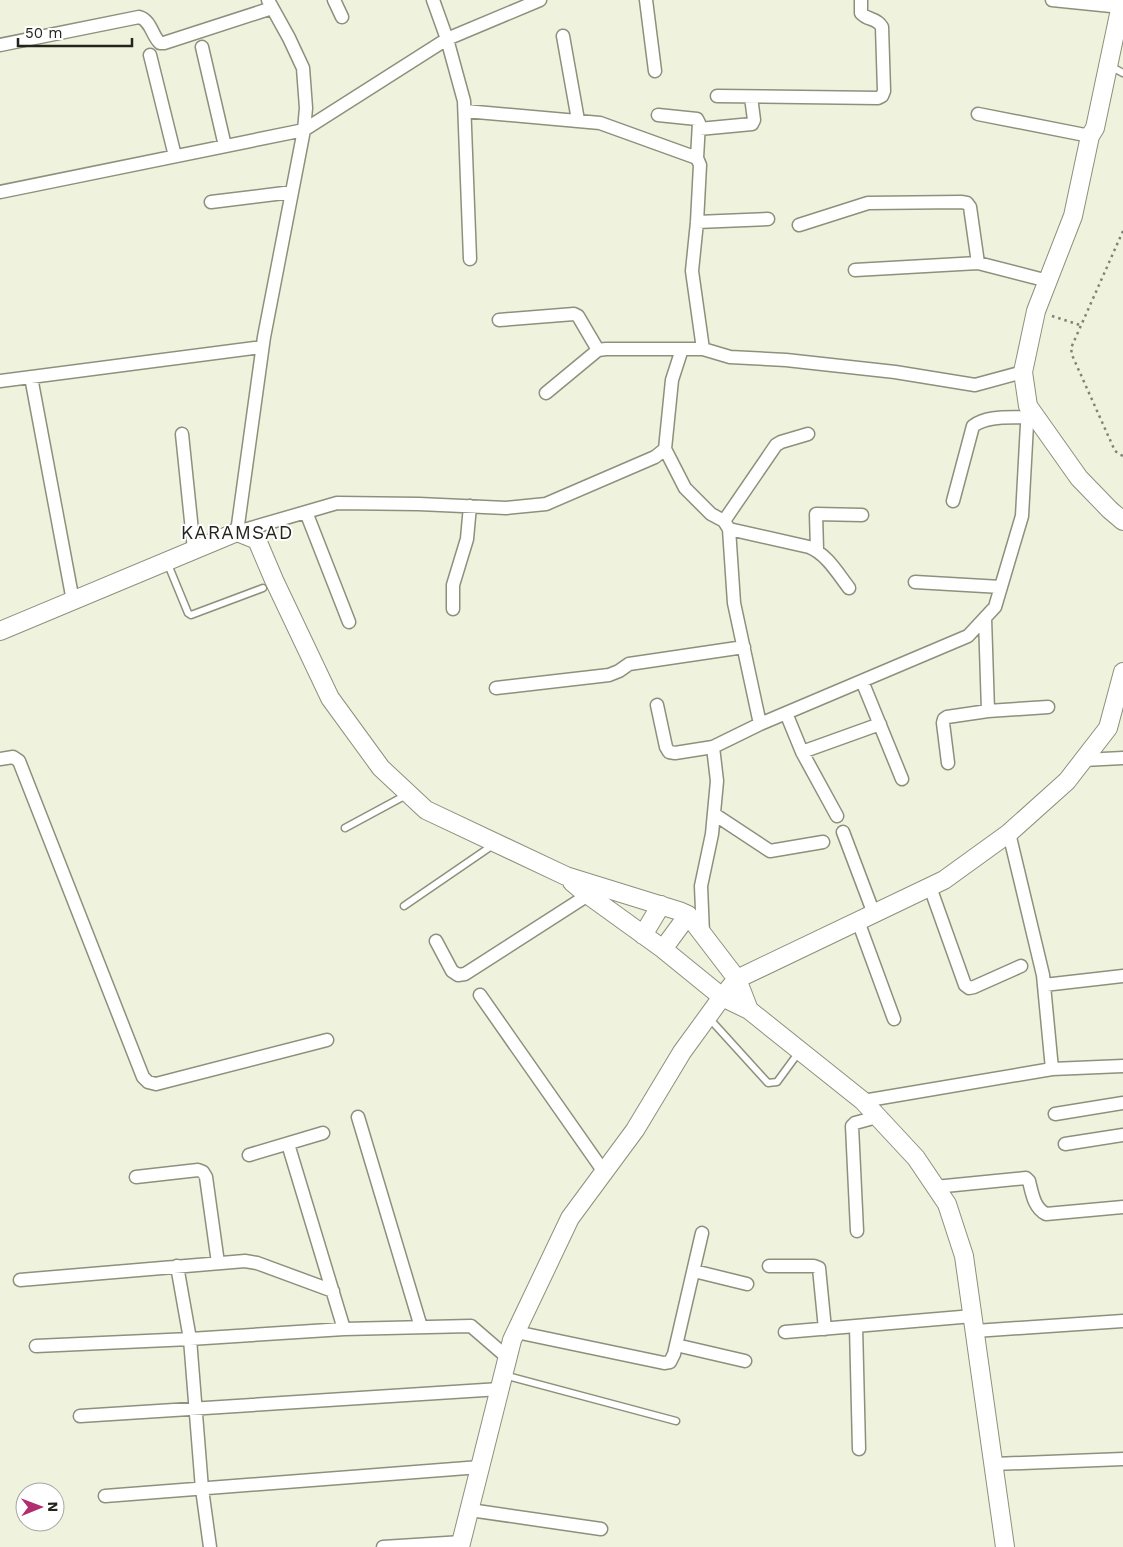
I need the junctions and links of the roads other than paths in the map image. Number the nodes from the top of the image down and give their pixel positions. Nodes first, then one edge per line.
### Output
1 (334, 0) edge
2 (433, 0) edge
3 (540, 0) edge
4 (646, 0) edge
5 (861, 0) edge
6 (1052, 0) edge
7 (270, 4) edge
8 (509, 6) edge
9 (1121, 12) edge
10 (342, 17) dead end
11 (563, 36) dead end
12 (447, 39) junction
13 (0, 45) edge
14 (202, 47) dead end
15 (150, 55) dead end
16 (1116, 69) edge
17 (655, 72) dead end
18 (717, 96) dead end
19 (752, 97) junction
20 (465, 111) junction
21 (978, 114) dead end
22 (658, 115) dead end
23 (578, 120) junction
24 (699, 128) junction
25 (304, 130) junction
26 (1090, 136) junction
27 (224, 146) junction
28 (174, 156) junction
29 (697, 158) junction
30 (0, 192) edge
31 (292, 192) junction
32 (210, 202) dead end
33 (768, 219) dead end
34 (697, 222) junction
35 (799, 225) dead end
36 (470, 259) dead end
37 (978, 263) junction
38 (855, 270) dead end
39 (1048, 281) junction
40 (499, 320) dead end
41 (262, 347) junction
42 (682, 349) junction
43 (703, 349) junction
44 (598, 350) junction
45 (1023, 372) junction
46 (31, 377) junction
47 (0, 381) edge
48 (546, 393) dead end
49 (1028, 412) junction
50 (182, 434) dead end
51 (808, 434) dead end
52 (665, 449) junction
53 (953, 501) dead end
54 (470, 506) junction
55 (306, 512) junction
56 (862, 515) dead end
57 (1123, 521) edge
58 (726, 525) junction
59 (237, 532) junction
60 (194, 550) junction
61 (817, 550) junction
62 (166, 561) junction
63 (915, 582) dead end
64 (1001, 587) junction
65 (263, 588) dead end
66 (849, 588) dead end
67 (73, 600) junction
68 (453, 609) dead end
69 (985, 618) junction
70 (349, 622) dead end
71 (0, 631) edge
72 (744, 647) junction
73 (1122, 680) edge
74 (862, 681) junction
75 (496, 688) dead end
76 (657, 705) dead end
77 (1048, 707) dead end
78 (988, 711) junction
79 (786, 713) junction
80 (760, 724) junction
81 (880, 724) junction
82 (713, 747) junction
83 (802, 752) junction
84 (1123, 758) edge
85 (0, 759) edge
86 (1083, 760) junction
87 (948, 763) dead end
88 (902, 779) dead end
89 (409, 794) junction
90 (714, 814) junction
91 (837, 816) dead end
92 (345, 828) dead end
93 (843, 832) dead end
94 (1009, 833) junction
95 (823, 842) dead end
96 (496, 843) junction
97 (566, 876) junction
98 (930, 887) junction
99 (588, 895) junction
100 (661, 905) junction
101 (404, 906) dead end
102 (874, 914) junction
103 (688, 915) junction
104 (858, 921) junction
105 (644, 934) junction
106 (703, 934) junction
107 (436, 941) dead end
108 (664, 949) junction
109 (1021, 966) dead end
110 (1123, 976) edge
111 (737, 979) junction
112 (1044, 985) junction
113 (480, 994) dead end
114 (722, 997) junction
115 (749, 1010) junction
116 (708, 1017) junction
117 (894, 1019) dead end
118 (327, 1040) dead end
119 (800, 1051) junction
120 (1123, 1066) edge
121 (1052, 1069) junction
122 (863, 1102) junction
123 (1123, 1103) edge
124 (1055, 1114) dead end
125 (358, 1117) dead end
126 (877, 1117) junction
127 (323, 1134) dead end
128 (1123, 1135) edge
129 (288, 1144) junction
130 (1064, 1144) dead end
131 (249, 1154) dead end
132 (604, 1172) junction
133 (136, 1177) dead end
134 (935, 1186) junction
135 (1123, 1207) edge
136 (857, 1231) dead end
137 (702, 1233) dead end
138 (218, 1263) junction
139 (177, 1266) junction
140 (768, 1266) dead end
141 (694, 1270) junction
142 (20, 1280) dead end
143 (747, 1284) dead end
144 (333, 1291) junction
145 (1123, 1321) edge
146 (974, 1324) junction
147 (856, 1326) junction
148 (421, 1327) junction
149 (344, 1329) junction
150 (825, 1329) junction
151 (516, 1332) junction
152 (785, 1332) dead end
153 (190, 1339) junction
154 (676, 1345) junction
155 (36, 1346) dead end
156 (745, 1361) dead end
157 (504, 1374) junction
158 (195, 1409) junction
159 (80, 1416) dead end
160 (676, 1421) dead end
161 (859, 1448) dead end
162 (1123, 1459) edge
163 (994, 1464) junction
164 (480, 1467) junction
165 (202, 1489) junction
166 (105, 1496) dead end
167 (470, 1510) junction
168 (601, 1529) dead end
169 (461, 1544) edge
170 (210, 1547) edge
171 (383, 1547) edge
172 (1005, 1547) edge

1 - 10 street
2 - 12 street
3 - 8 street
4 - 17 street
5 - 19 street
6 - 9 street
7 - 13 street
7 - 25 street
8 - 12 street
9 - 16 street
11 - 23 street
12 - 20 street
12 - 25 street
14 - 27 street
15 - 28 street
16 - 26 street
18 - 19 street
19 - 24 street
20 - 23 street
20 - 36 street
21 - 26 street
22 - 24 street
23 - 29 street
24 - 29 street
25 - 27 street
25 - 31 street
26 - 39 street
27 - 28 street
28 - 30 street
29 - 34 street
31 - 32 street
31 - 41 street
33 - 34 street
34 - 43 street
35 - 37 street
37 - 38 street
37 - 39 street
39 - 45 street
40 - 44 street
41 - 46 street
41 - 59 street
42 - 43 street
42 - 44 street
42 - 52 street
43 - 45 street
44 - 48 street
45 - 49 street
46 - 47 street
46 - 67 street
49 - 53 street
49 - 57 street
49 - 64 street
50 - 60 street
51 - 58 street
52 - 54 street
52 - 58 street
54 - 55 street
54 - 68 street
55 - 59 street
55 - 70 street
56 - 61 street
58 - 61 street
58 - 72 street
59 - 60 street
59 - 89 street
60 - 62 street
61 - 66 street
62 - 65 lane
62 - 67 street
63 - 64 street
64 - 69 street
67 - 71 street
69 - 74 street
69 - 78 street
72 - 75 street
72 - 80 street
73 - 86 street
74 - 79 street
74 - 81 street
76 - 82 street
77 - 78 street
78 - 87 street
79 - 80 street
79 - 83 street
80 - 82 street
81 - 83 street
81 - 88 street
82 - 90 street
83 - 91 street
84 - 86 street
85 - 118 street
86 - 94 street
89 - 92 lane
89 - 96 street
90 - 95 street
90 - 106 street
93 - 102 street
94 - 98 street
94 - 112 street
96 - 97 street
96 - 101 lane
97 - 99 street
97 - 100 street
98 - 102 street
98 - 109 street
99 - 105 street
99 - 107 street
100 - 103 street
100 - 105 street
102 - 104 street
103 - 106 street
103 - 108 street
104 - 111 street
104 - 117 street
105 - 108 street
106 - 111 street
108 - 114 street
110 - 112 street
111 - 114 street
111 - 115 street
112 - 121 street
113 - 132 street
114 - 115 street
114 - 116 street
115 - 119 street
116 - 119 lane
116 - 132 street
119 - 122 street
120 - 121 street
121 - 122 street
122 - 126 street
123 - 124 street
125 - 148 street
126 - 134 street
126 - 136 street
127 - 129 street
128 - 130 street
129 - 131 street
129 - 144 street
132 - 151 street
133 - 138 street
134 - 135 street
134 - 146 street
137 - 141 street
138 - 139 street
138 - 144 street
139 - 142 street
139 - 153 street
140 - 150 street
141 - 143 street
141 - 154 street
144 - 149 street
145 - 146 street
146 - 147 street
146 - 163 street
147 - 150 street
147 - 161 street
148 - 149 street
148 - 157 street
149 - 153 street
150 - 152 street
151 - 154 street
151 - 157 street
153 - 155 street
153 - 158 street
154 - 156 street
157 - 158 street
157 - 160 lane
157 - 164 street
158 - 159 street
158 - 165 street
162 - 163 street
163 - 172 street
164 - 165 street
164 - 167 street
165 - 166 street
165 - 170 street
167 - 168 street
167 - 169 street
169 - 171 street

